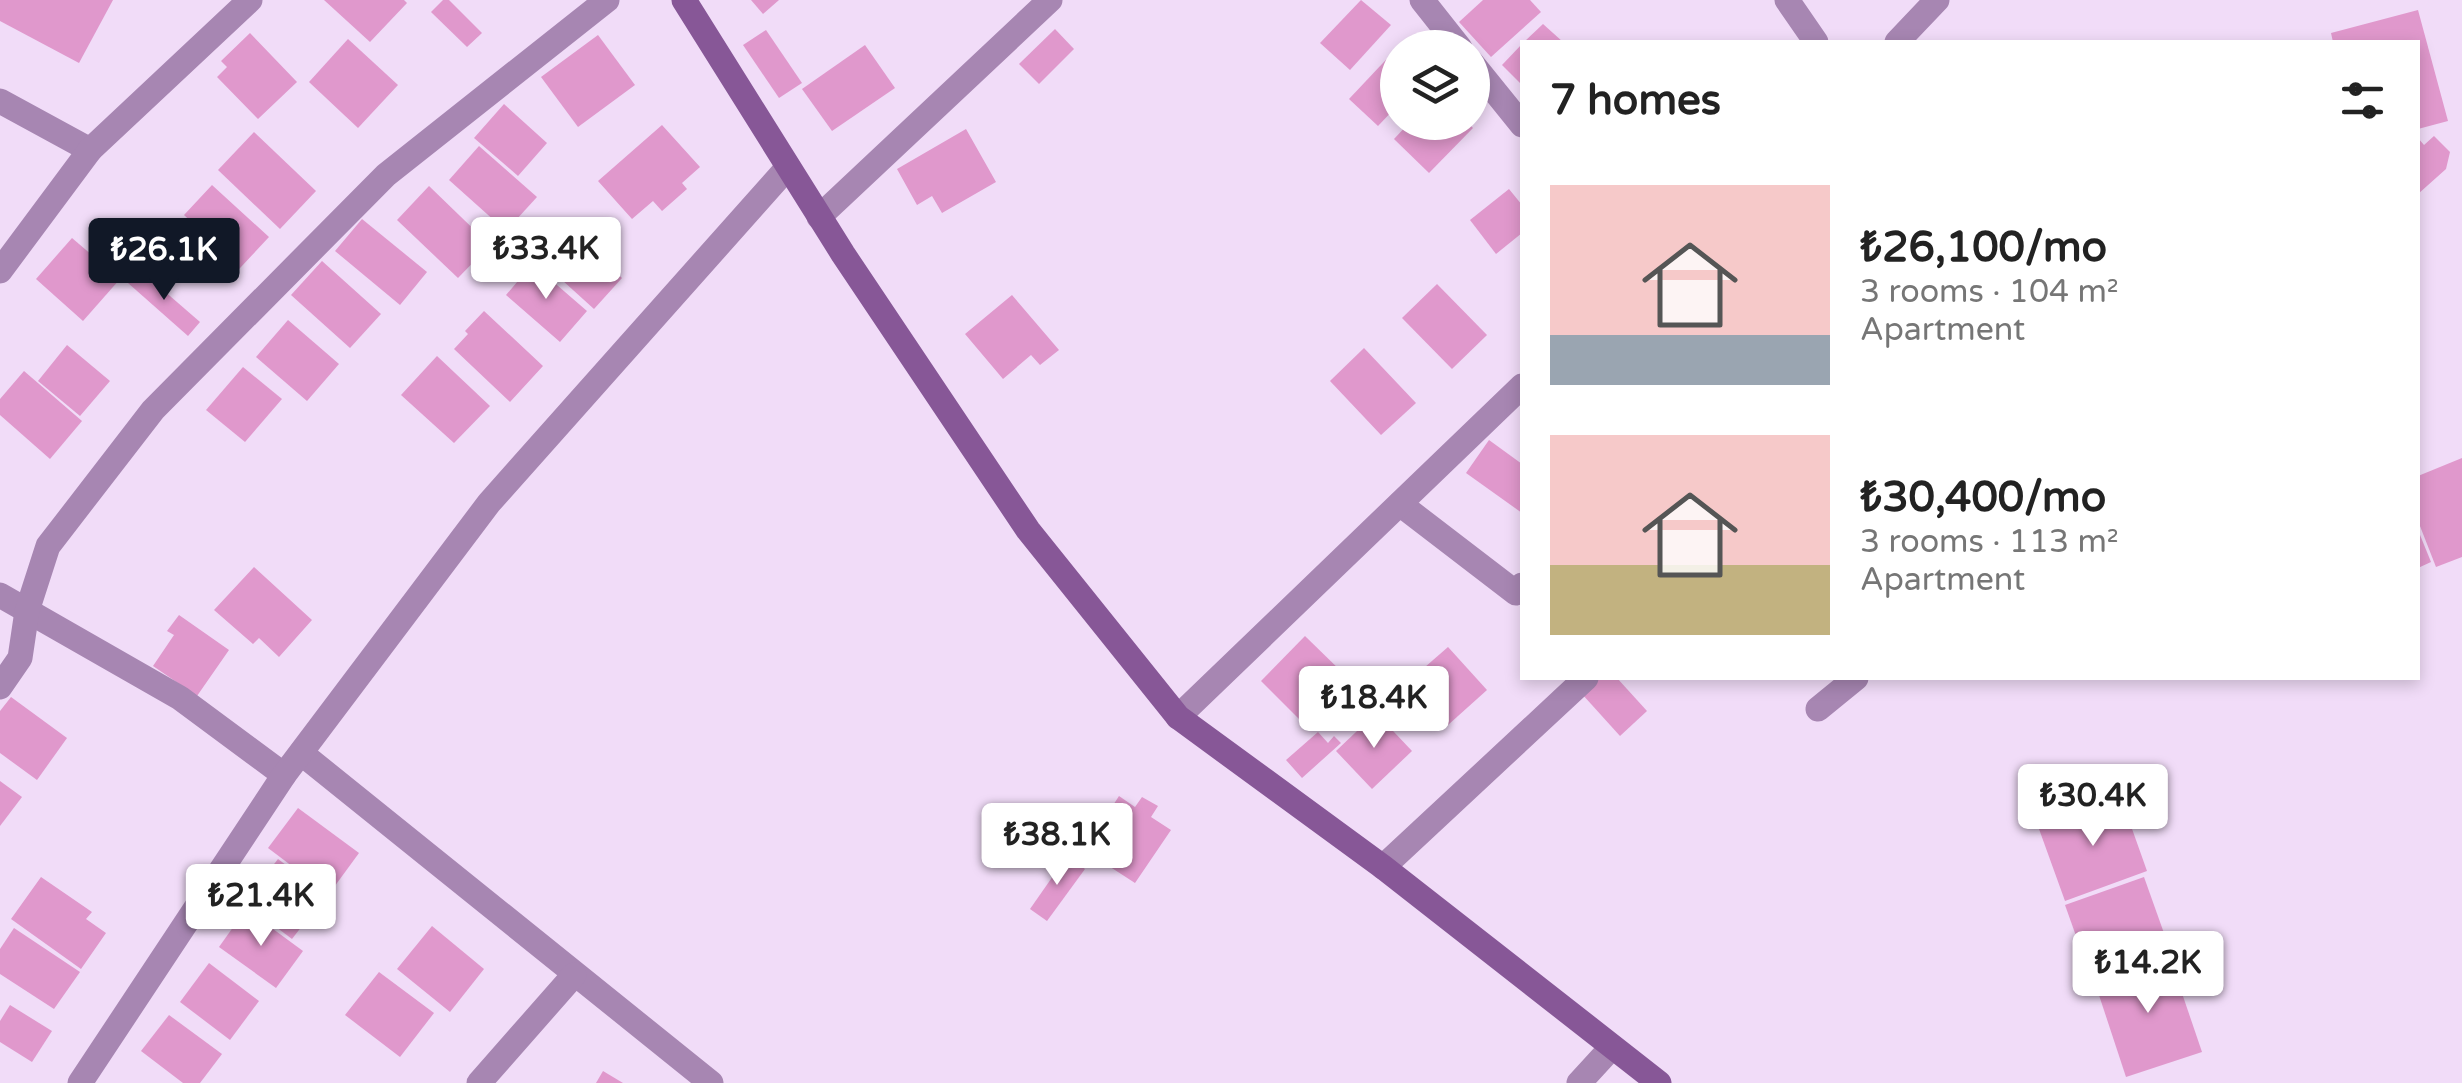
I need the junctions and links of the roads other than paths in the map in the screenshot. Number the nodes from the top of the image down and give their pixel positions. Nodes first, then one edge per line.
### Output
1 (250, 0) edge
2 (608, 0) edge
3 (684, 0) edge
4 (1050, 0) edge
5 (1422, 0) edge
6 (1786, 0) edge
7 (1937, 0) edge
8 (1446, 30) edge
9 (1815, 40) edge
10 (1898, 40) edge
11 (1490, 85) edge
12 (0, 102) edge
13 (1520, 123) edge
14 (90, 150) junction
15 (788, 167) junction
16 (819, 217) junction
17 (0, 271) edge
18 (1520, 388) edge
19 (1400, 504) junction
20 (1520, 588) edge
21 (0, 596) edge
22 (27, 611) junction
23 (1584, 680) edge
24 (1854, 680) edge
25 (0, 687) edge
26 (1818, 709) dead end
27 (1178, 717) junction
28 (301, 753) junction
29 (284, 775) junction
30 (1383, 868) junction
31 (574, 975) junction
32 (1612, 1046) junction
33 (80, 1083) edge
34 (479, 1083) edge
35 (711, 1083) edge
36 (1579, 1083) edge
37 (1659, 1083) edge

1 - 14 street
2 - 22 street
3 - 15 street
4 - 16 street
5 - 8 street
6 - 9 street
7 - 10 street
11 - 13 street
12 - 14 street
14 - 17 street
15 - 16 street
15 - 28 street
16 - 27 street
18 - 19 street
19 - 20 street
19 - 27 street
21 - 22 street
22 - 25 street
22 - 29 street
23 - 30 street
24 - 26 street
27 - 30 street
28 - 29 street
28 - 31 street
29 - 33 street
30 - 32 street
31 - 34 street
31 - 35 street
32 - 36 street
32 - 37 street

